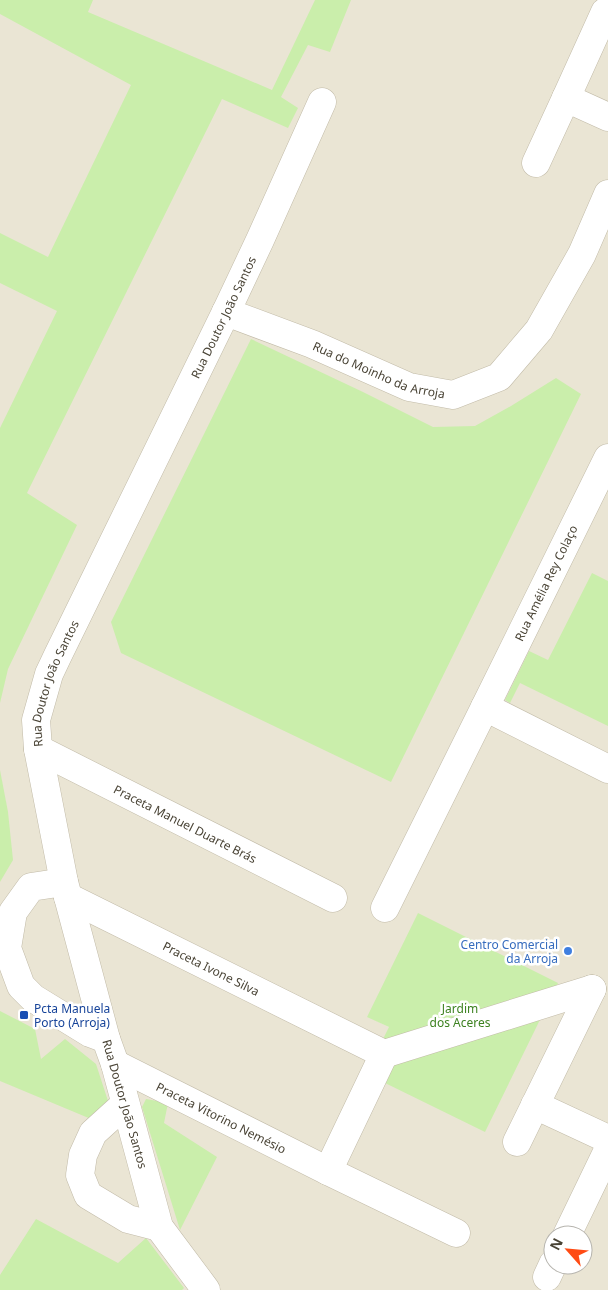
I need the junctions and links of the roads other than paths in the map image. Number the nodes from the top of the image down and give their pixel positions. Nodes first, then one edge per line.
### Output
1 (605, 12) dead end
2 (566, 98) junction
3 (322, 102) dead end
4 (608, 117) edge
5 (536, 163) dead end
6 (608, 194) edge
7 (226, 312) junction
8 (608, 458) edge
9 (485, 707) junction
10 (38, 749) junction
11 (608, 769) edge
12 (66, 890) junction
13 (333, 898) dead end
14 (385, 908) dead end
15 (111, 1051) junction
16 (384, 1054) junction
17 (126, 1104) junction
18 (535, 1105) junction
19 (608, 1139) edge
20 (518, 1142) dead end
21 (608, 1150) edge
22 (328, 1171) junction
23 (572, 1225) edge
24 (159, 1227) junction
25 (456, 1233) dead end
26 (206, 1290) edge

1 - 2 street
2 - 4 street
2 - 5 street
3 - 7 street, Rua Doutor João Santos
6 - 7 street, Rua do Moinho da Arroja
7 - 10 street, Rua Doutor João Santos
8 - 9 street, Rua Amélia Rey Colaço
9 - 11 street
9 - 14 street, Rua Amélia Rey Colaço
10 - 12 street, Rua Doutor João Santos
10 - 13 street, Praceta Manuel Duarte Brás
12 - 15 street, Rua Doutor João Santos
12 - 15 street, Praceta Vitorino Nemésio
12 - 16 street, Praceta Ivone Silva
15 - 17 street, Rua Doutor João Santos
15 - 22 street, Praceta Vitorino Nemésio
16 - 18 street
16 - 22 street
17 - 24 street, Rua Doutor João Santos
17 - 24 street
18 - 19 street
18 - 20 street
21 - 23 street
22 - 25 street, Praceta Vitorino Nemésio
24 - 26 street, Rua Doutor João Santos

